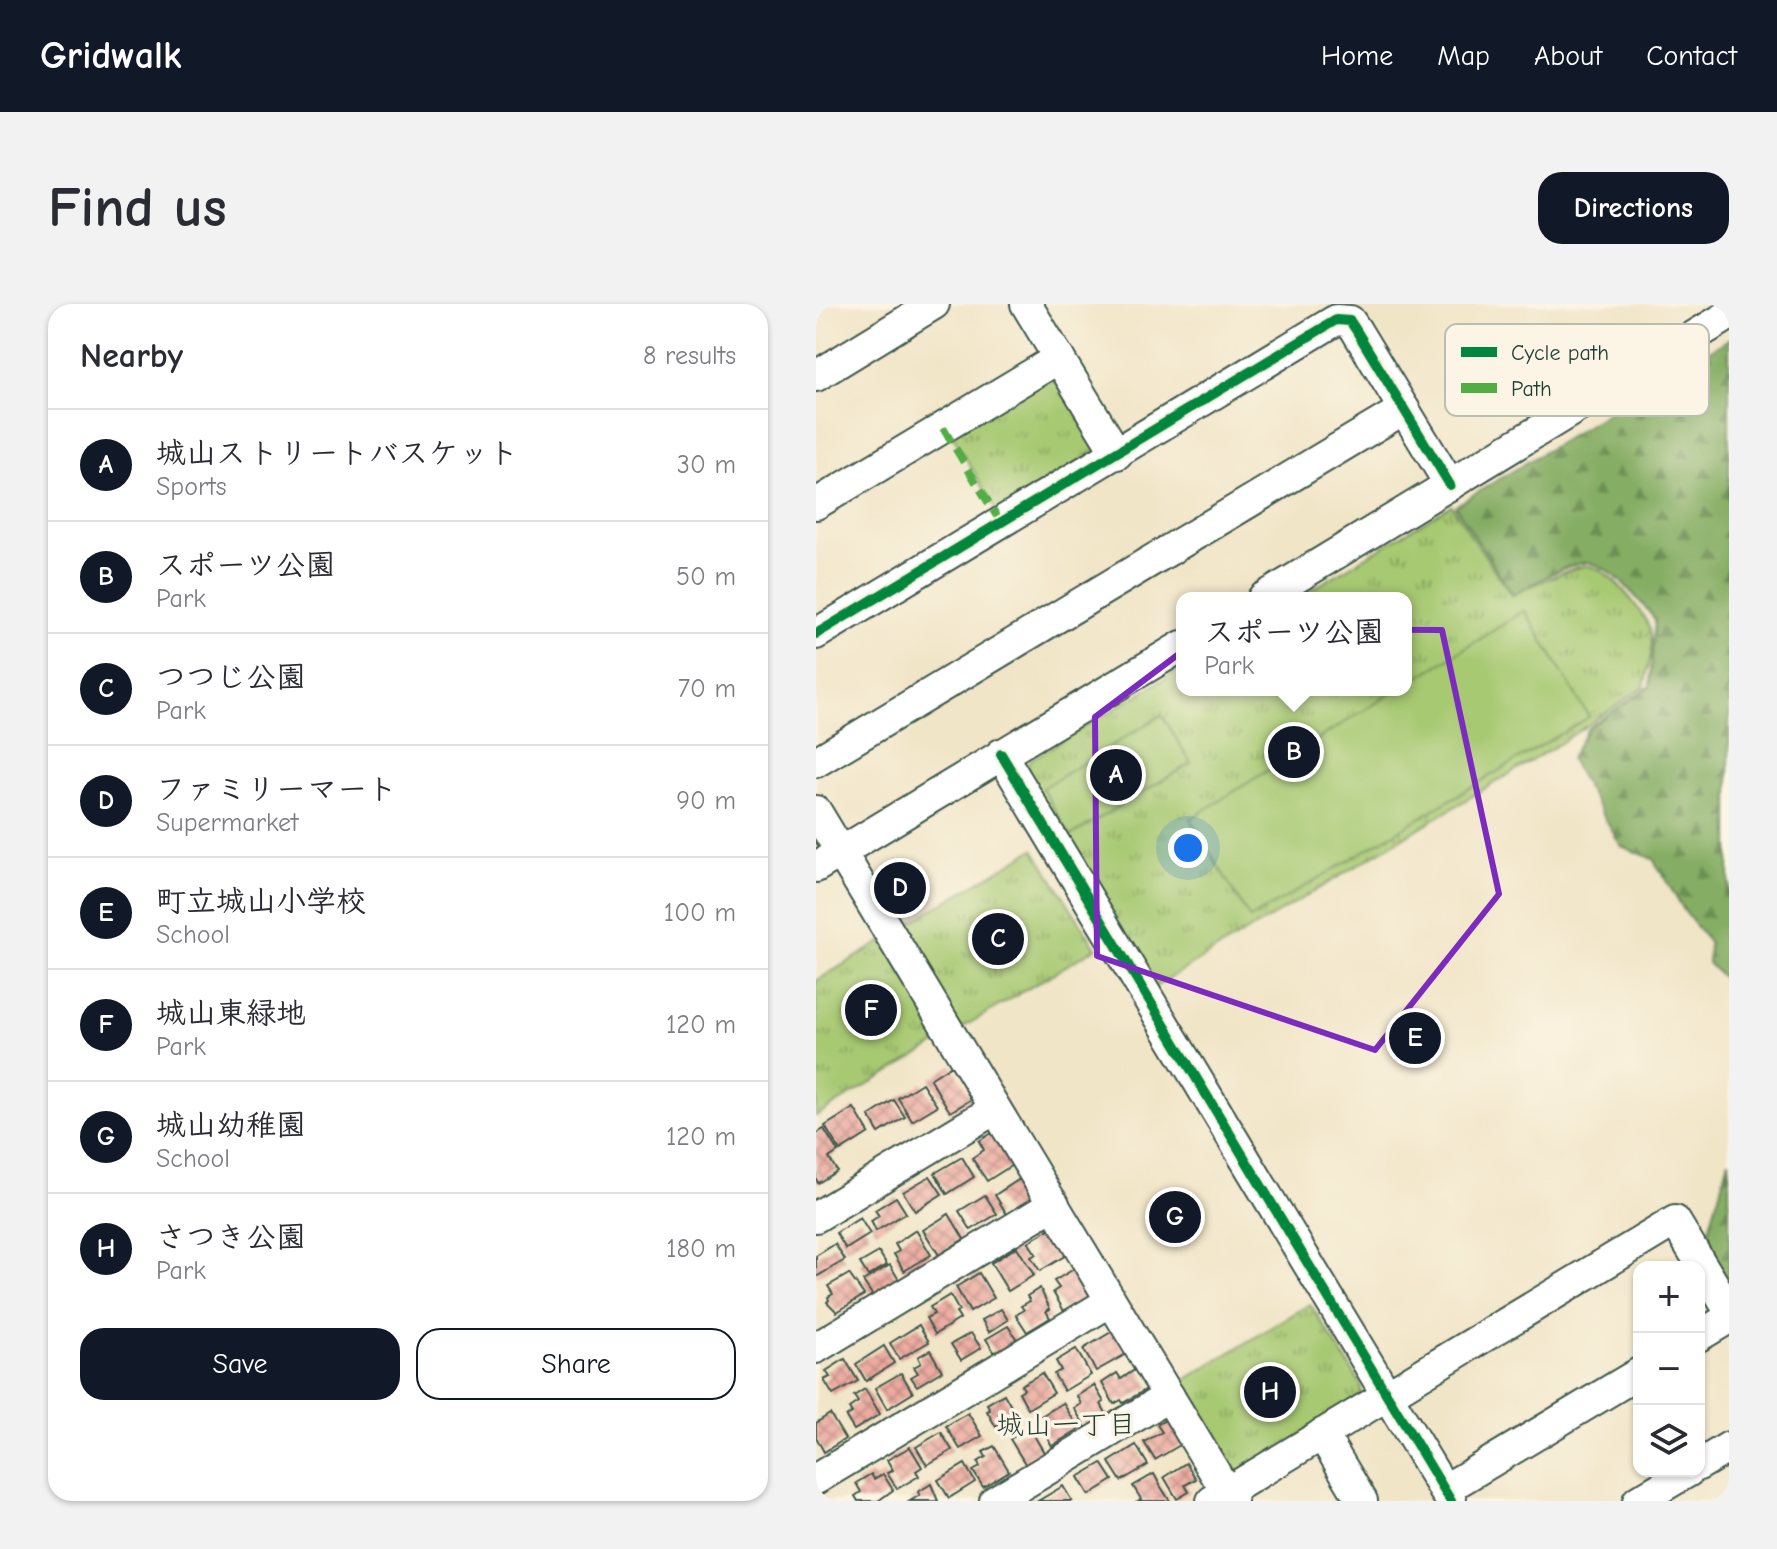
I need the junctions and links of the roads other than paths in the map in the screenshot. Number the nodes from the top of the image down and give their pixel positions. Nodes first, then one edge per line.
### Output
1 (934, 304) edge
2 (1026, 304) edge
3 (1729, 315) edge
4 (1709, 327) edge
5 (1059, 358) junction
6 (816, 376) edge
7 (1404, 409) junction
8 (1563, 416) edge
9 (1117, 454) junction
10 (1450, 485) junction
11 (816, 504) edge
12 (1273, 592) edge
13 (816, 634) edge
14 (1176, 650) edge
15 (1001, 754) junction
16 (816, 762) edge
17 (816, 811) edge
18 (828, 860) edge
19 (995, 1109) junction
20 (1054, 1204) junction
21 (816, 1217) edge
22 (1111, 1301) junction
23 (1729, 1310) edge
24 (1729, 1318) edge
25 (1704, 1333) edge
26 (816, 1348) edge
27 (1633, 1377) edge
28 (1169, 1396) junction
29 (1387, 1396) junction
30 (1322, 1434) junction
31 (1729, 1447) edge
32 (1705, 1461) edge
33 (1679, 1477) edge
34 (816, 1479) edge
35 (1448, 1496) edge
36 (1224, 1498) edge
37 (995, 1501) edge
38 (1362, 1501) edge
39 (1638, 1501) edge

1 - 6 street
2 - 5 street
3 - 4 street
5 - 9 street
5 - 11 street
7 - 9 street
7 - 10 street
7 - 16 street
8 - 10 street
9 - 13 street
10 - 12 street
14 - 15 street
15 - 18 street
15 - 29 street
17 - 18 street
18 - 19 street
19 - 20 street
19 - 21 street
20 - 22 street
20 - 26 street
22 - 28 street
22 - 34 street
23 - 29 street
24 - 25 street
27 - 35 street
28 - 36 street
28 - 37 street
29 - 30 street
29 - 35 street
30 - 36 street
30 - 38 street
31 - 32 street
33 - 39 street

